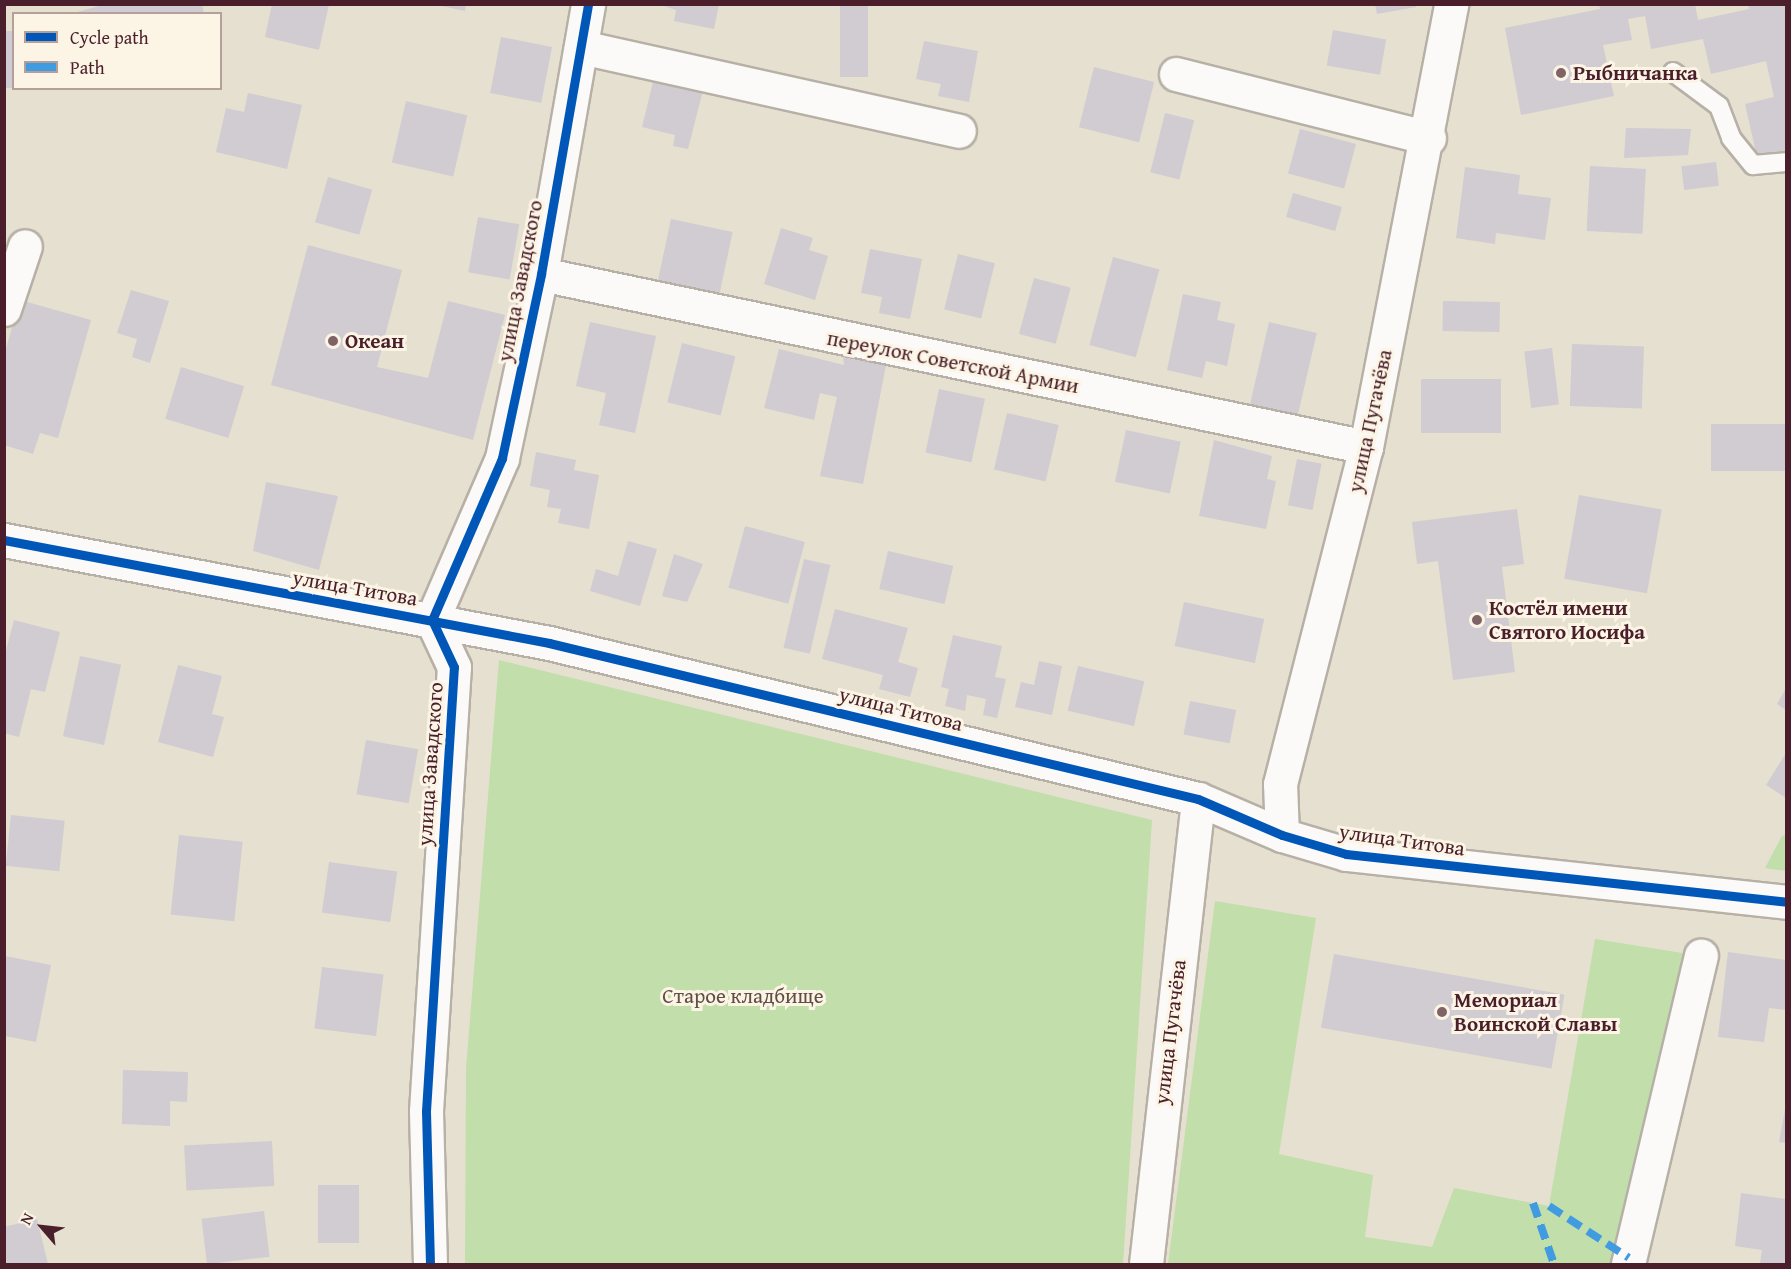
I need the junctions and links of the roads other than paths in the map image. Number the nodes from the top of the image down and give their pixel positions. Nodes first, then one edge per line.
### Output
1 (588, 4) edge
2 (1451, 4) edge
3 (580, 47) junction
4 (1674, 72) dead end
5 (1176, 74) dead end
6 (959, 131) dead end
7 (1429, 138) junction
8 (1786, 162) edge
9 (25, 246) dead end
10 (541, 274) junction
11 (4, 309) edge
12 (1366, 447) junction
13 (4, 540) edge
14 (432, 620) junction
15 (1198, 799) junction
16 (1282, 835) junction
17 (1786, 902) edge
18 (1701, 956) dead end
19 (430, 1264) edge
20 (1146, 1264) edge
21 (1628, 1264) edge

1 - 3 street, улица Завадского
2 - 7 street, улица Пугачёва
3 - 6 street
3 - 10 street, улица Завадского
4 - 8 lane
5 - 7 street
7 - 12 street, улица Пугачёва
9 - 11 street
10 - 12 street, переулок Советской Армии
10 - 14 street, улица Завадского
12 - 16 street, улица Пугачёва
13 - 14 street, улица Титова
14 - 15 street, улица Титова
14 - 19 street, улица Завадского
15 - 16 street, улица Титова
15 - 20 street, улица Пугачёва
16 - 17 street, улица Титова
18 - 21 street

